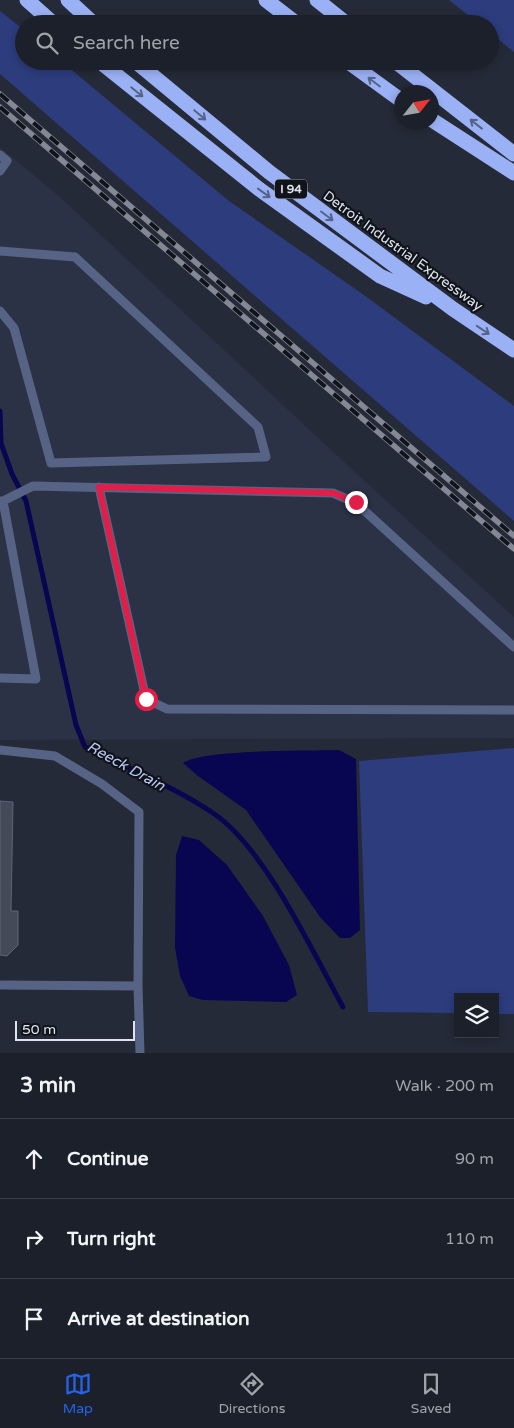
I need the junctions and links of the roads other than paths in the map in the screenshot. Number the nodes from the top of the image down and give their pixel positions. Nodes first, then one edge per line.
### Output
1 (27, 0) edge
2 (68, 0) edge
3 (266, 0) edge
4 (317, 0) edge
5 (44, 15) edge
6 (84, 15) edge
7 (285, 15) edge
8 (336, 15) edge
9 (110, 70) edge
10 (146, 70) edge
11 (359, 70) edge
12 (407, 70) edge
13 (394, 95) edge
14 (439, 124) edge
15 (0, 154) edge
16 (514, 154) edge
17 (0, 171) edge
18 (514, 172) edge
19 (0, 251) edge
20 (453, 309) junction
21 (0, 311) edge
22 (514, 350) edge
23 (99, 487) junction
24 (1, 501) edge
25 (514, 646) edge
26 (0, 678) edge
27 (514, 710) edge
28 (0, 750) edge
29 (0, 985) edge
30 (138, 986) junction
31 (140, 1053) edge

1 - 5 highway
2 - 6 highway
3 - 7 highway
4 - 8 highway
9 -> 20 highway
10 -> 20 highway, Detroit Industrial Expressway / I 94
13 -> 11 highway
16 -> 12 highway
14 - 18 highway
15 - 17 lane
19 - 21 lane
20 -> 22 highway, Detroit Industrial Expressway / I 94
23 - 24 lane
23 - 25 lane
23 - 27 lane
24 - 26 lane
28 - 30 lane
29 - 30 lane
30 - 31 lane

